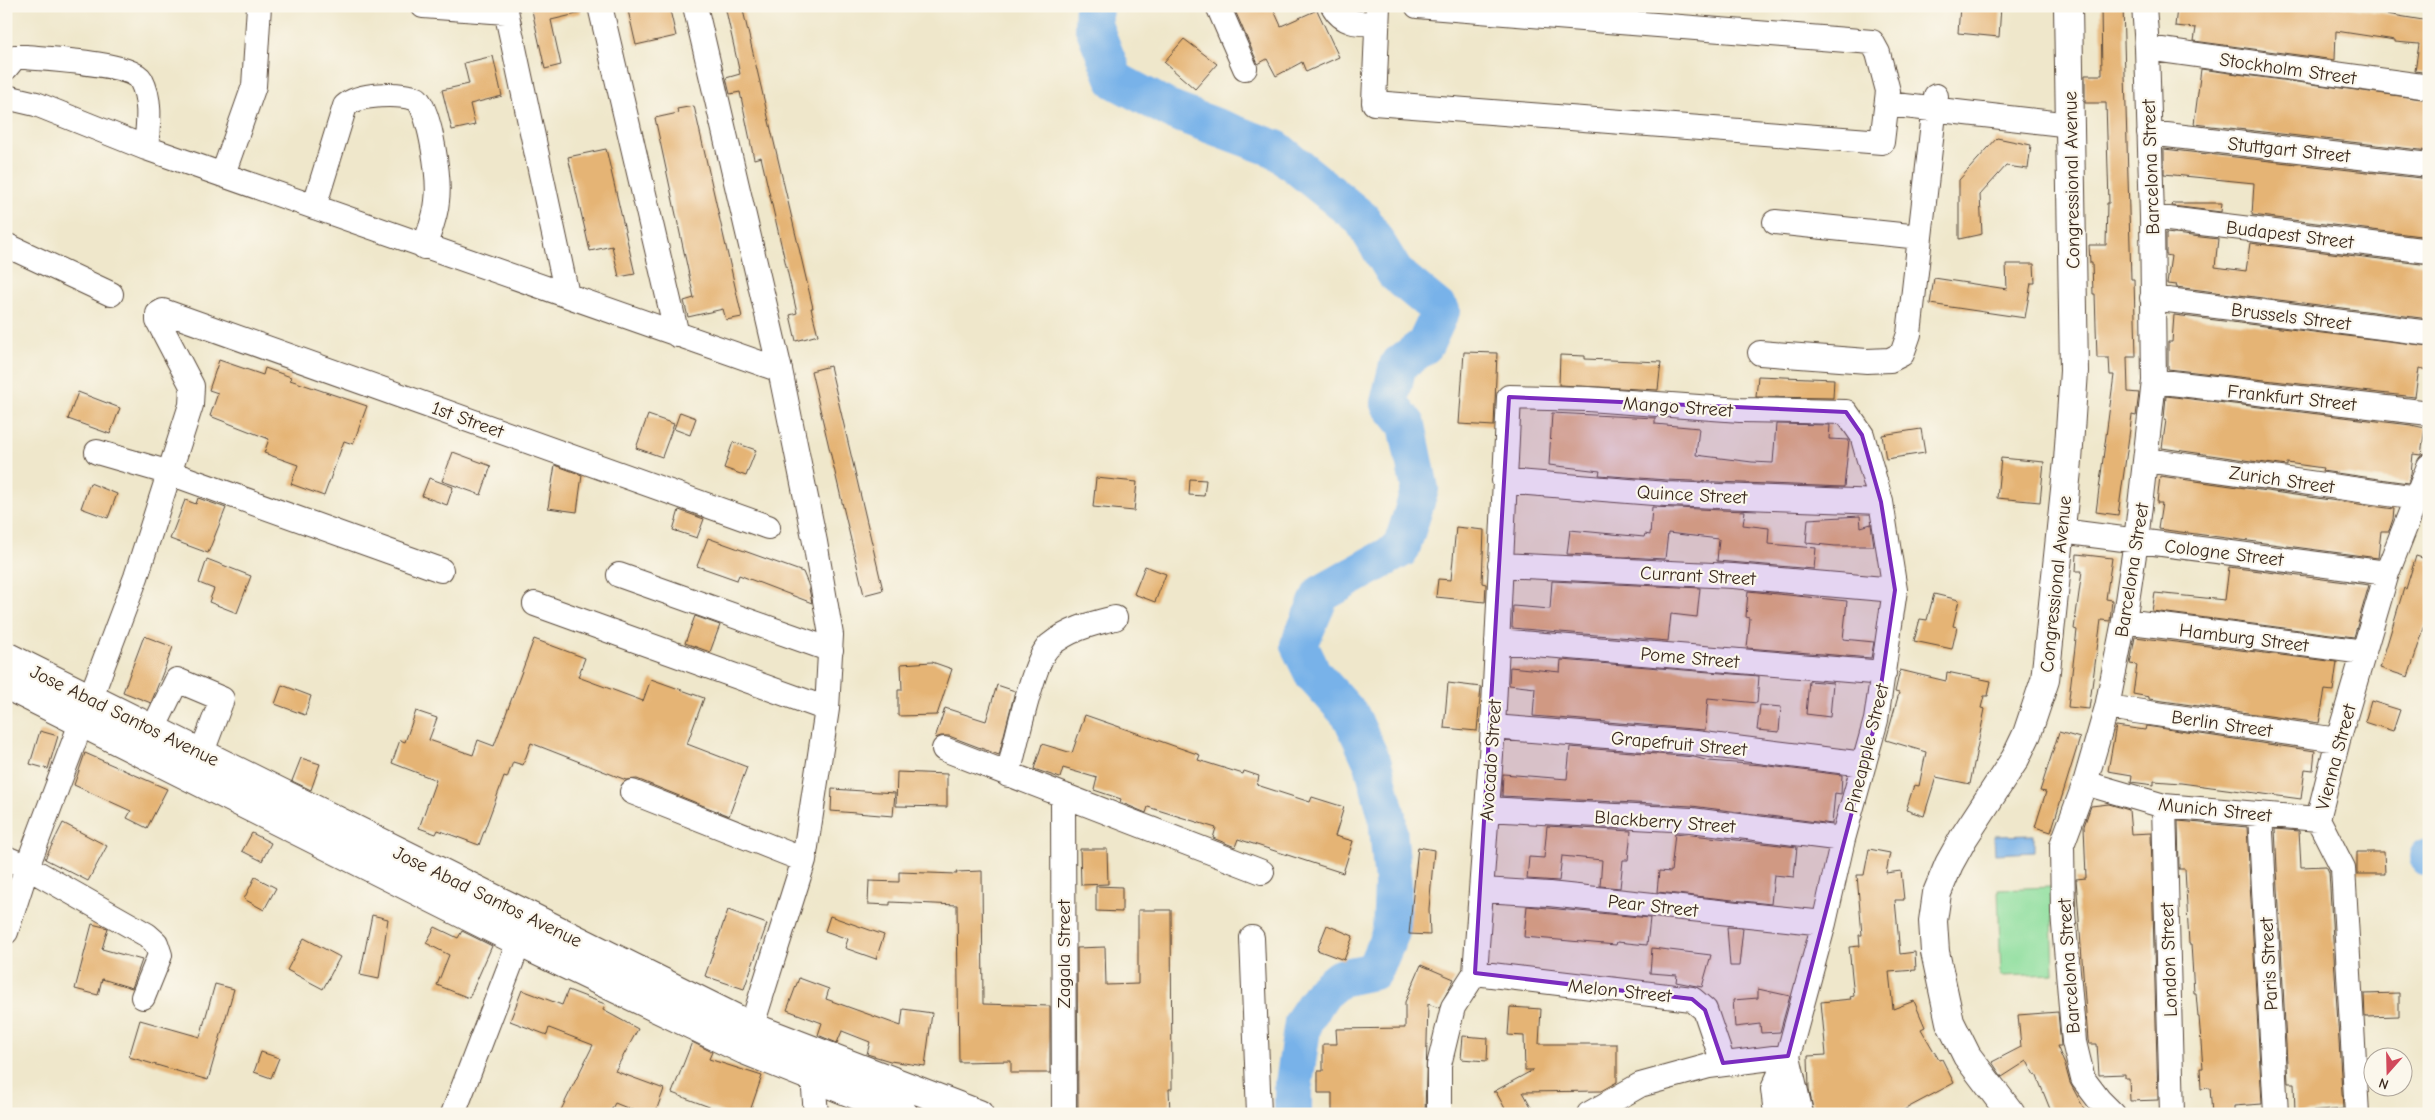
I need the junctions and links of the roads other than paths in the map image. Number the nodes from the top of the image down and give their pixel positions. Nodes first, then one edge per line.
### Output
1 (259, 6) edge
2 (423, 6) edge
3 (600, 6) edge
4 (695, 6) edge
5 (1218, 6) edge
6 (1333, 6) edge
7 (1417, 6) edge
8 (2068, 6) edge
9 (2144, 6) edge
10 (505, 9) edge
11 (1377, 15) edge
12 (2147, 48) junction
13 (6, 68) edge
14 (1245, 68) dead end
15 (2429, 88) edge
16 (6, 97) edge
17 (1888, 98) junction
18 (1935, 103) junction
19 (2070, 118) junction
20 (2149, 133) junction
21 (146, 148) junction
22 (2429, 165) edge
23 (223, 174) junction
24 (314, 207) junction
25 (2152, 217) junction
26 (1775, 222) dead end
27 (1920, 238) junction
28 (6, 245) edge
29 (424, 247) junction
30 (2429, 251) edge
31 (111, 294) dead end
32 (567, 295) junction
33 (2152, 298) junction
34 (2429, 334) edge
35 (677, 335) junction
36 (1760, 354) dead end
37 (780, 370) junction
38 (2154, 382) junction
39 (1509, 397) joint
40 (1846, 412) joint
41 (2429, 413) edge
42 (97, 452) dead end
43 (2146, 460) junction
44 (2429, 466) edge
45 (170, 473) junction
46 (1504, 481) junction
47 (2417, 498) junction
48 (1881, 502) junction
49 (768, 527) dead end
50 (2061, 531) junction
51 (2136, 541) junction
52 (1500, 566) junction
53 (442, 570) dead end
54 (2387, 573) junction
55 (619, 575) dead end
56 (1895, 590) junction
57 (535, 604) dead end
58 (1116, 618) dead end
59 (2124, 621) junction
60 (1497, 641) junction
61 (831, 650) junction
62 (2364, 652) junction
63 (6, 656) edge
64 (1884, 673) junction
65 (6, 685) edge
66 (90, 698) junction
67 (2107, 707) junction
68 (827, 709) junction
69 (82, 724) junction
70 (1493, 727) junction
71 (153, 729) junction
72 (2338, 740) junction
73 (944, 749) dead end
74 (202, 752) junction
75 (1864, 764) junction
76 (1008, 774) junction
77 (2085, 783) junction
78 (632, 792) dead end
79 (1063, 795) junction
80 (2164, 806) junction
81 (1487, 809) junction
82 (2260, 814) junction
83 (2318, 818) junction
84 (1843, 839) junction
85 (804, 860) junction
86 (17, 862) edge
87 (1262, 872) dead end
88 (1483, 890) junction
89 (1824, 923) junction
90 (524, 929) junction
91 (6, 932) edge
92 (1252, 938) dead end
93 (1475, 974) junction
94 (143, 997) dead end
95 (748, 1039) junction
96 (1788, 1056) junction
97 (1723, 1063) junction
98 (817, 1066) junction
99 (453, 1114) edge
100 (816, 1114) edge
101 (904, 1114) edge
102 (978, 1114) edge
103 (1064, 1114) edge
104 (1259, 1114) edge
105 (1439, 1114) edge
106 (1589, 1114) edge
107 (1776, 1114) edge
108 (1801, 1114) edge
109 (2010, 1114) edge
110 (2113, 1114) edge
111 (2172, 1114) edge
112 (2276, 1114) edge
113 (2357, 1114) edge

1 - 23 street
2 - 10 street
3 - 35 street
4 - 37 street
5 - 14 street
6 - 11 street
7 - 17 street
8 - 19 main road, Congressional Avenue
9 - 12 street, Barcelona Street
10 - 32 street
11 - 17 street
12 - 15 street, Stockholm Street
12 - 20 street, Barcelona Street
13 - 21 street
16 - 21 street
17 - 18 street
18 - 19 street
18 - 27 street
19 - 50 main road, Congressional Avenue
20 - 22 street, Stuttgart Street
20 - 25 street, Barcelona Street
21 - 23 street
23 - 24 street
24 - 29 street
24 - 29 street
25 - 30 street, Budapest Street
25 - 33 street, Barcelona Street
26 - 27 street
27 - 36 street
28 - 31 street
29 - 32 street
32 - 35 street
33 - 34 street, Brussels Street
33 - 38 street, Barcelona Street
35 - 37 street
37 - 61 street
38 - 41 street, Frankfurt Street
38 - 43 street, Barcelona Street
39 - 40 street, Mango Street
39 - 46 street, Avocado Street
40 - 48 street, Pineapple Street
42 - 45 street
43 - 47 street, Zurich Street
43 - 51 street, Barcelona Street
44 - 47 street, Vienna Street
45 - 49 street, 1st Street
45 - 53 street
45 - 66 street
46 - 48 street, Quince Street
46 - 52 street, Avocado Street
47 - 54 street, Vienna Street
48 - 56 street, Pineapple Street
50 - 51 street, Cologne Street
50 - 109 main road, Congressional Avenue
51 - 54 street, Cologne Street
51 - 59 street, Barcelona Street
52 - 56 street, Currant Street
52 - 60 street, Avocado Street
54 - 62 street, Vienna Street
55 - 61 street
56 - 64 street, Pineapple Street
57 - 68 street
58 - 76 street
59 - 62 street, Hamburg Street
59 - 67 street, Barcelona Street
60 - 64 street, Pome Street
60 - 70 street, Avocado Street
61 - 68 street
62 - 72 street, Vienna Street
63 - 66 main road, Jose Abad Santos Avenue
64 - 75 street, Pineapple Street
65 - 69 main road, Jose Abad Santos Avenue
66 - 69 street
66 - 71 main road, Jose Abad Santos Avenue
67 - 72 street, Berlin Street
67 - 77 street, Barcelona Street
68 - 85 street
69 - 86 street
69 - 90 main road, Jose Abad Santos Avenue
70 - 75 street, Grapefruit Street
70 - 81 street, Avocado Street
71 - 74 main road, Jose Abad Santos Avenue
71 - 74 street
72 - 83 street, Vienna Street
73 - 76 street
74 - 90 main road, Jose Abad Santos Avenue
75 - 84 street, Pineapple Street
76 - 79 street
77 - 80 street, Munich Street
77 - 110 street, Barcelona Street
78 - 85 street
79 - 87 street
79 - 103 street, Zagala Street
80 - 82 street, Munich Street
80 - 111 street, London Street
81 - 84 street, Blackberry Street
81 - 88 street, Avocado Street
82 - 83 street, Munich Street
82 - 112 street, Paris Street
83 - 113 street, Vienna Street
84 - 89 street, Pineapple Street
85 - 95 street
86 - 91 street
86 - 94 street
88 - 89 street, Pear Street
88 - 93 street, Avocado Street
89 - 96 street, Pineapple Street
90 - 95 main road, Jose Abad Santos Avenue
90 - 99 street
92 - 104 street
93 - 97 street, Melon Street
93 - 105 street, Avocado Street
95 - 98 main road, Jose Abad Santos Avenue
96 - 97 street
96 - 107 street, Pineapple Street
96 - 108 street, Pineapple Street
97 - 106 street
98 - 100 street
98 - 101 main road, Jose Abad Santos Avenue
98 - 102 main road, Jose Abad Santos Avenue

